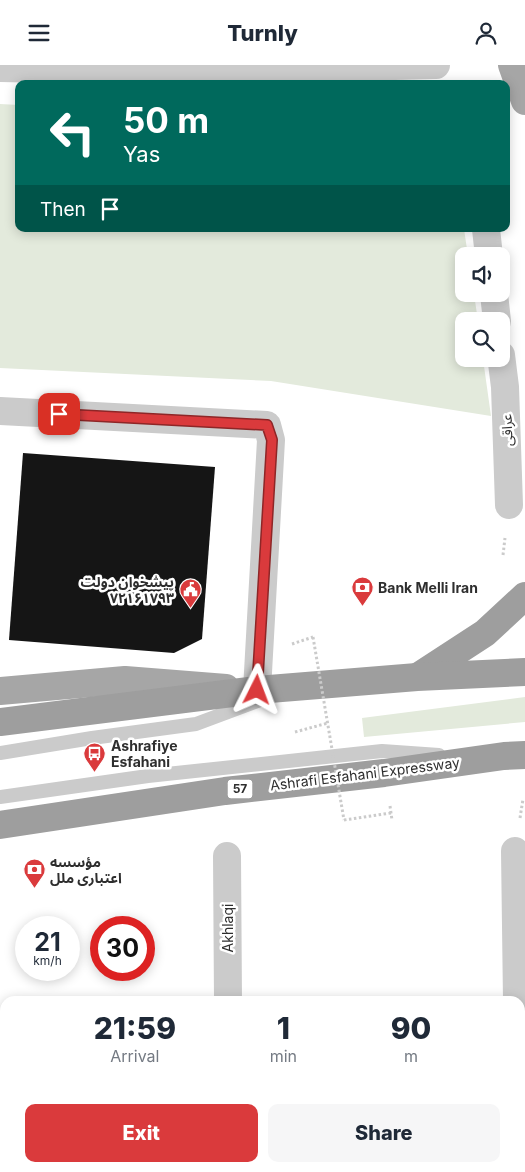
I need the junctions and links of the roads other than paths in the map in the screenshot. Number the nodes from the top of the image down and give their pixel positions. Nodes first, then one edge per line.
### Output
1 (436, 65) edge
2 (512, 65) edge
3 (271, 66) edge
4 (0, 68) edge
5 (442, 80) edge
6 (525, 101) edge
7 (486, 232) edge
8 (488, 247) edge
9 (502, 367) edge
10 (0, 411) edge
11 (509, 505) dead end
12 (525, 596) edge
13 (525, 672) edge
14 (417, 677) junction
15 (292, 688) junction
16 (257, 690) junction
17 (0, 691) edge
18 (0, 722) edge
19 (0, 753) edge
20 (524, 754) edge
21 (480, 759) junction
22 (0, 797) edge
23 (0, 825) edge
24 (515, 851) dead end
25 (227, 856) dead end
26 (228, 996) edge
27 (517, 996) edge

1 - 3 street
1 - 5 street
2 - 6 main road
3 - 4 street
7 - 8 street
9 - 11 street, عراقی
10 - 16 street
12 - 14 highway
13 - 14 highway
14 - 15 highway
15 - 16 highway
15 - 19 lane
16 - 17 main road
16 - 18 highway
20 - 21 highway, Ashrafi Esfahani Expressway / 57
21 - 22 lane
21 - 23 highway, Ashrafi Esfahani Expressway / 57
24 - 27 street
25 - 26 street, Akhlaqi

